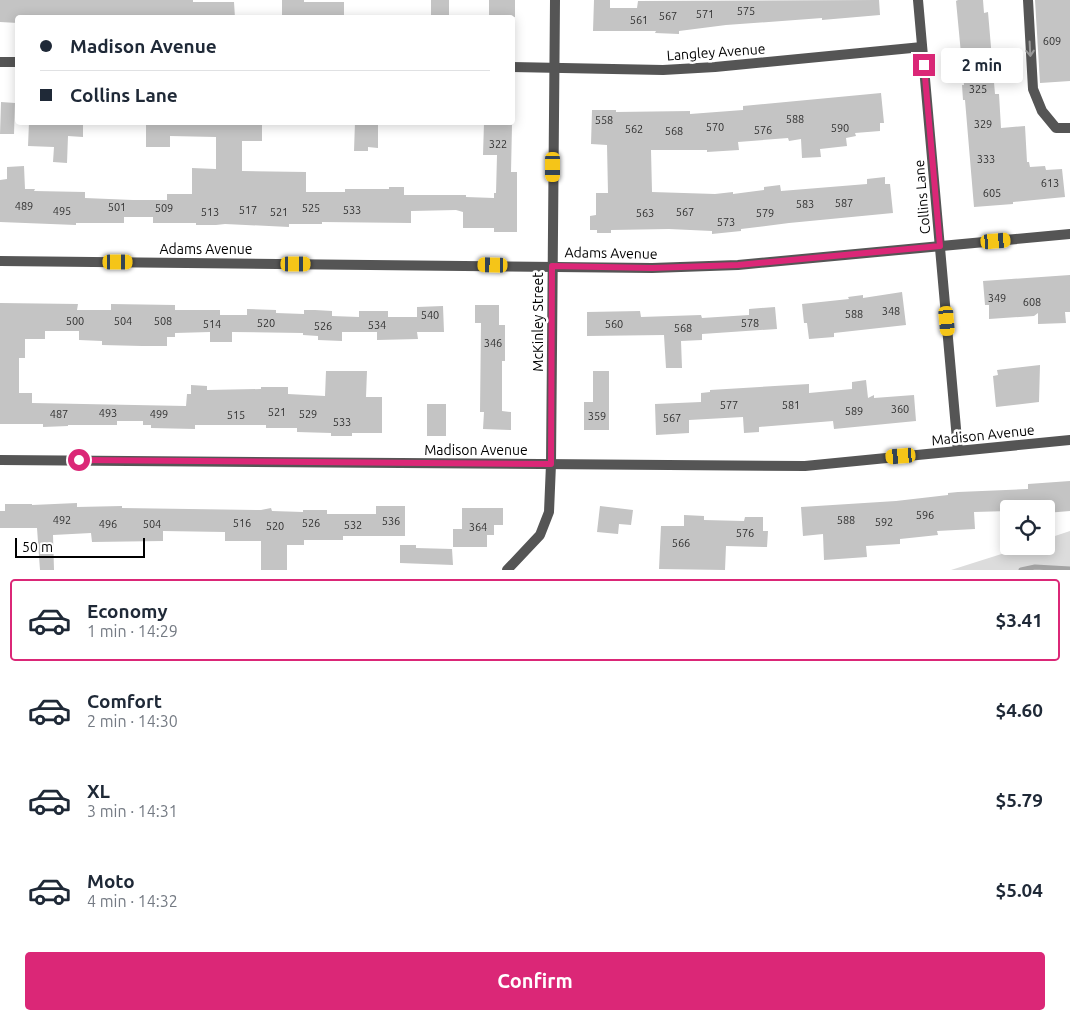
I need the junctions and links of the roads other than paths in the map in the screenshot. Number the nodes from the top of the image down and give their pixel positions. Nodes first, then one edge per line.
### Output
1 (555, 0) edge
2 (918, 0) edge
3 (1028, 0) edge
4 (922, 46) junction
5 (0, 62) edge
6 (15, 62) edge
7 (515, 67) edge
8 (554, 68) junction
9 (1070, 128) edge
10 (1070, 234) edge
11 (940, 246) junction
12 (0, 261) edge
13 (552, 266) junction
14 (1070, 440) edge
15 (958, 451) junction
16 (0, 460) edge
17 (551, 464) junction
18 (508, 570) edge

1 - 8 street, McKinley Street
2 - 4 street, Collins Lane
3 -> 9 street
4 - 8 street, Langley Avenue
4 - 11 street, Collins Lane
5 - 6 street
7 - 8 street, Langley Avenue
8 - 13 street, McKinley Street
10 - 11 street, Adams Avenue
11 - 13 street, Adams Avenue
11 - 15 street, Collins Lane
12 - 13 street, Adams Avenue
13 - 17 street, McKinley Street
14 - 15 street, Madison Avenue
15 - 17 street, Madison Avenue
16 - 17 street, Madison Avenue
17 - 18 street, McKinley Street

